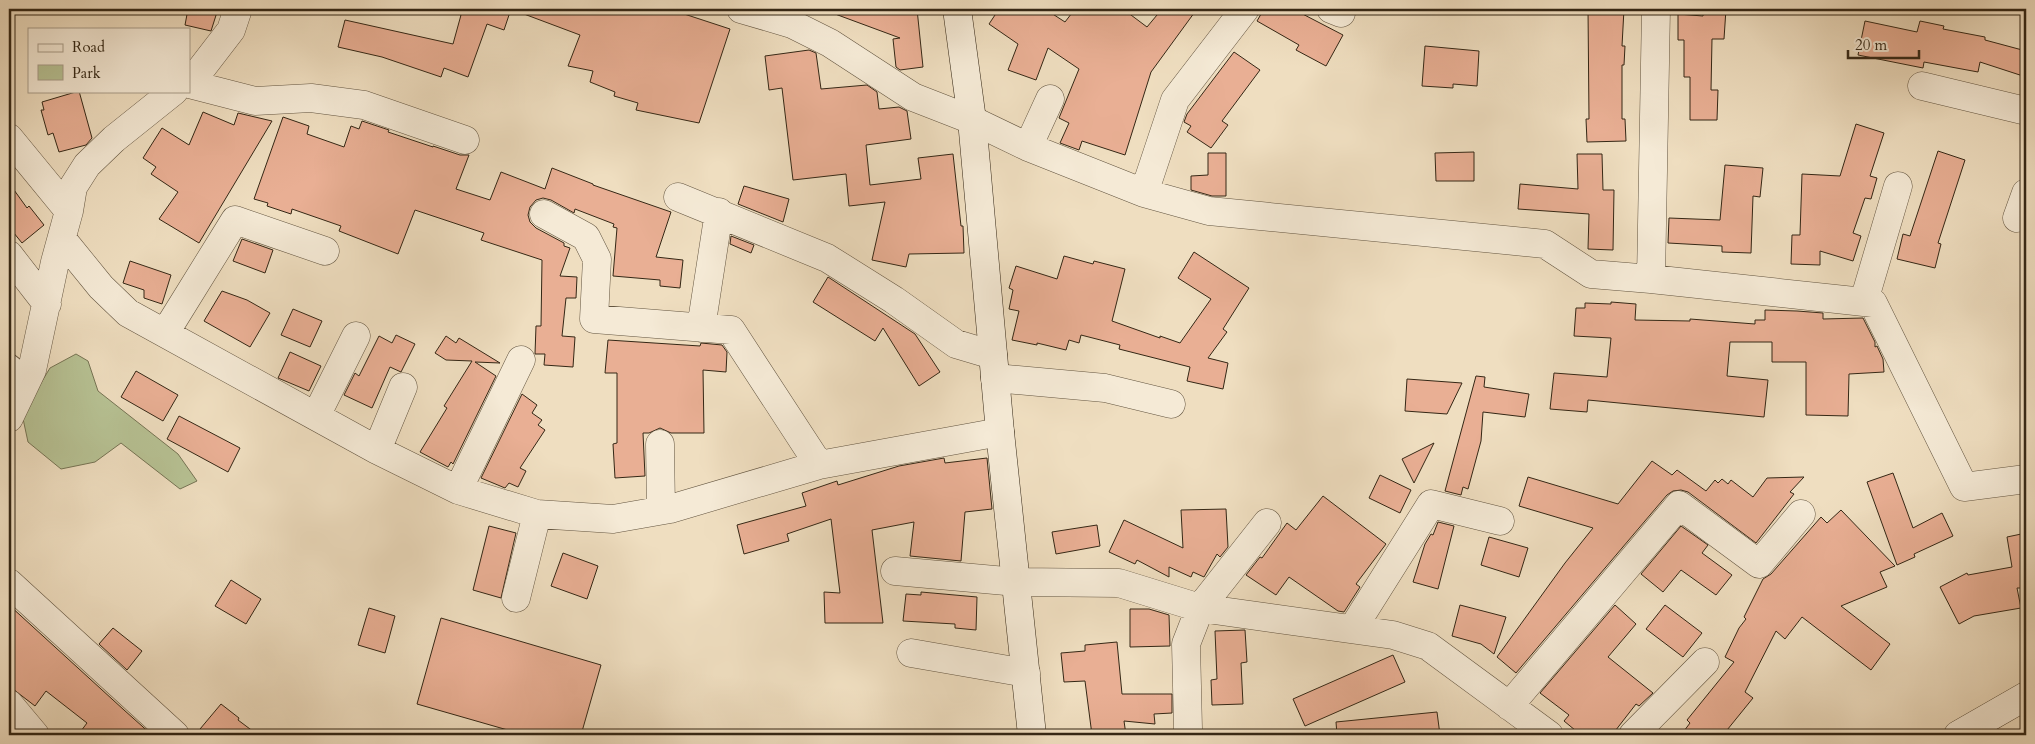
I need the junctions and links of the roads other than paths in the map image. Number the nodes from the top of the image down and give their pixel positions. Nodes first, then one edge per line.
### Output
1 (238, 9) edge
2 (741, 9) edge
3 (957, 9) edge
4 (1245, 9) edge
5 (1656, 9) edge
6 (190, 79) edge
7 (190, 84) edge
8 (1922, 86) dead end
9 (173, 92) edge
10 (1050, 99) dead end
11 (2026, 111) edge
12 (972, 120) junction
13 (9, 138) edge
14 (465, 140) dead end
15 (1028, 147) junction
16 (1898, 186) dead end
17 (1144, 193) junction
18 (678, 197) dead end
19 (69, 212) junction
20 (719, 212) junction
21 (544, 214) dead end
22 (62, 239) junction
23 (325, 250) dead end
24 (9, 255) edge
25 (1651, 279) junction
26 (1864, 301) junction
27 (47, 304) junction
28 (701, 328) junction
29 (165, 333) junction
30 (356, 336) dead end
31 (9, 360) edge
32 (521, 360) dead end
33 (994, 366) junction
34 (30, 376) junction
35 (403, 387) dead end
36 (1170, 404) dead end
37 (316, 416) junction
38 (9, 418) edge
39 (1000, 432) junction
40 (660, 444) dead end
41 (377, 450) junction
42 (819, 465) junction
43 (2026, 479) edge
44 (458, 490) junction
45 (661, 510) junction
46 (537, 514) junction
47 (1802, 514) dead end
48 (1500, 521) dead end
49 (1267, 523) dead end
50 (895, 571) dead end
51 (1017, 582) junction
52 (9, 584) edge
53 (516, 598) dead end
54 (1200, 608) junction
55 (1353, 628) junction
56 (911, 653) dead end
57 (1704, 662) dead end
58 (1026, 672) junction
59 (2026, 696) edge
60 (9, 704) edge
61 (1510, 706) junction
62 (1188, 729) dead end
63 (35, 735) edge
64 (175, 735) edge
65 (1032, 735) edge
66 (1549, 735) edge
67 (1633, 735) edge
68 (1958, 735) edge

1 - 6 street
2 - 12 street
3 - 12 street
4 - 17 street
5 - 25 street
7 - 14 street
8 - 11 street
9 - 19 street
10 - 15 street
12 - 15 street
12 - 33 street
13 - 19 street
15 - 17 street
16 - 26 street
17 - 25 street
18 - 20 street
19 - 22 street
20 - 28 street
20 - 33 street
21 - 28 street
22 - 27 street
22 - 29 street
23 - 29 street
24 - 27 street
25 - 26 street
26 - 43 street
27 - 34 street
28 - 42 street
29 - 37 street
30 - 37 street
31 - 34 lane
32 - 44 street
33 - 36 street
33 - 39 street
34 - 38 street
35 - 41 street
37 - 41 street
39 - 42 street
39 - 51 street
40 - 45 street
41 - 44 street
42 - 45 street
44 - 46 street
45 - 46 street
46 - 53 street
47 - 61 street
48 - 55 street
49 - 54 street
50 - 51 street
51 - 54 street
51 - 58 street
52 - 64 street
54 - 55 street
54 - 62 street
55 - 61 street
56 - 58 street
57 - 67 street
58 - 65 street
59 - 68 street
60 - 63 street
61 - 66 street

